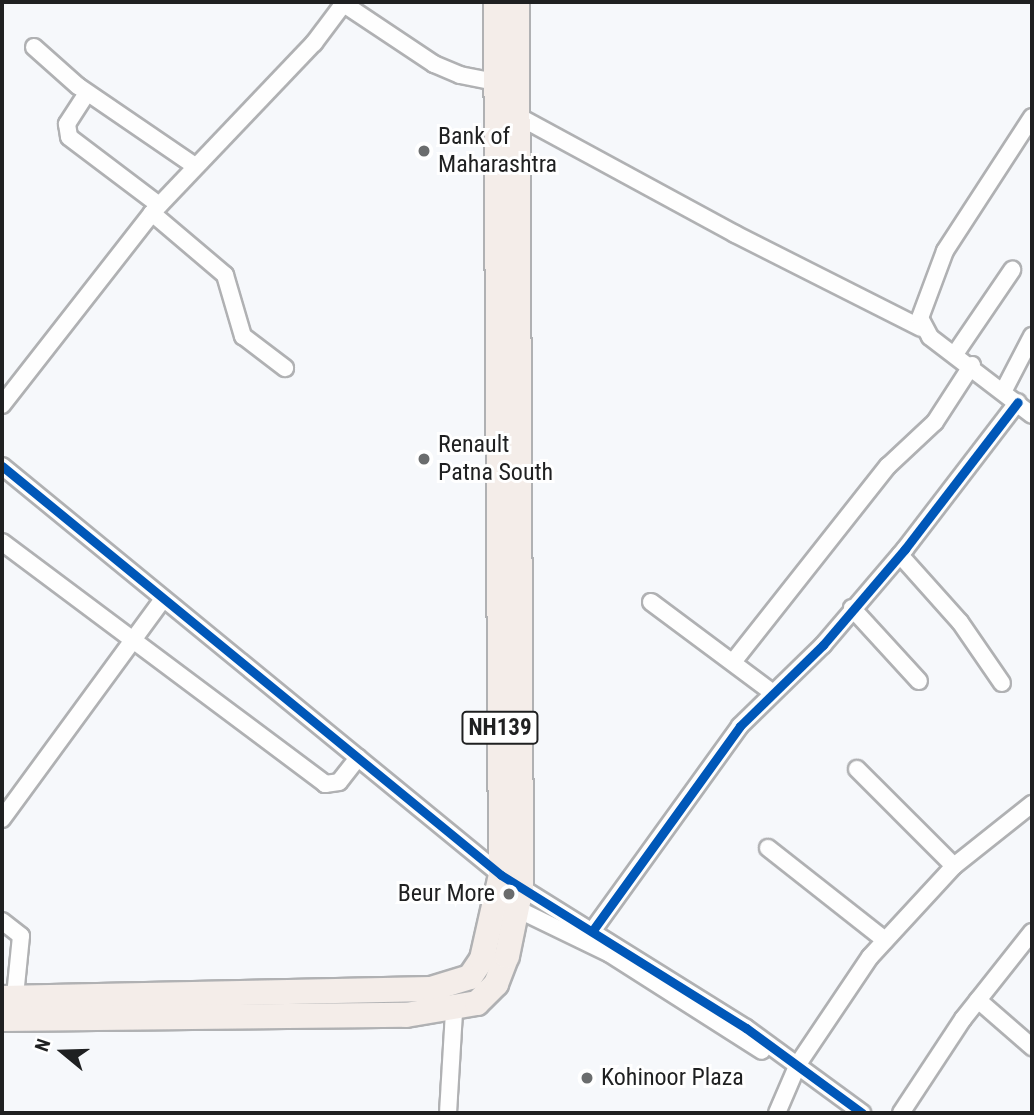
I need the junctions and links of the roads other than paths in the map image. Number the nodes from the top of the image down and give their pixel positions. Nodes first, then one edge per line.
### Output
1 (342, 2) edge
2 (496, 2) edge
3 (517, 2) edge
4 (34, 47) dead end
5 (507, 84) junction
6 (88, 93) junction
7 (518, 116) junction
8 (1032, 117) edge
9 (195, 166) junction
10 (155, 209) junction
11 (1012, 270) dead end
12 (921, 328) junction
13 (1032, 336) edge
14 (955, 354) junction
15 (972, 365) junction
16 (285, 368) dead end
17 (1004, 390) junction
18 (1018, 402) junction
19 (2, 405) edge
20 (1032, 415) edge
21 (2, 466) edge
22 (2, 542) edge
23 (900, 555) junction
24 (510, 562) junction
25 (163, 599) junction
26 (651, 602) dead end
27 (852, 608) junction
28 (132, 639) junction
29 (733, 662) junction
30 (919, 681) dead end
31 (1002, 683) dead end
32 (773, 693) junction
33 (358, 758) junction
34 (857, 769) dead end
35 (1032, 804) edge
36 (2, 819) edge
37 (768, 848) dead end
38 (954, 866) junction
39 (509, 893) junction
40 (2, 920) edge
41 (593, 930) junction
42 (1032, 933) edge
43 (886, 940) junction
44 (978, 1000) junction
45 (8, 1009) edge
46 (454, 1011) junction
47 (1032, 1047) edge
48 (796, 1068) junction
49 (448, 1113) edge
50 (777, 1113) edge
51 (848, 1113) edge
52 (862, 1113) edge
53 (901, 1113) edge

1 - 5 street
1 - 9 street
2 - 5 highway, NH139
3 - 5 highway, NH139
4 - 6 street
5 - 7 highway, NH139
5 - 24 highway, NH139
6 - 9 street
6 - 10 street
7 - 12 street
7 - 24 highway, NH139
8 - 12 street
9 - 10 street
10 - 16 street
10 - 19 street
11 - 14 street
12 - 14 street
13 - 17 street
14 - 15 street
15 - 17 street
15 - 29 street
17 - 18 street
18 - 20 street
18 - 23 street
21 - 25 street
22 - 28 street
23 - 27 street
23 - 31 street
24 - 39 highway, NH139
25 - 28 street
25 - 33 street
26 - 29 street
27 - 30 street
27 - 32 street
28 - 33 street
28 - 36 street
29 - 32 street
32 - 41 street
33 - 39 street
34 - 38 street
35 - 38 street
37 - 43 street
38 - 43 street
39 - 41 street
39 - 45 highway, NH139
39 - 46 highway, NH139
39 - 48 street
40 - 45 street
41 - 48 street
42 - 44 street
43 - 48 street
44 - 47 street
44 - 53 street
45 - 46 highway, NH139
46 - 49 street
48 - 50 street
48 - 51 street
48 - 52 street

